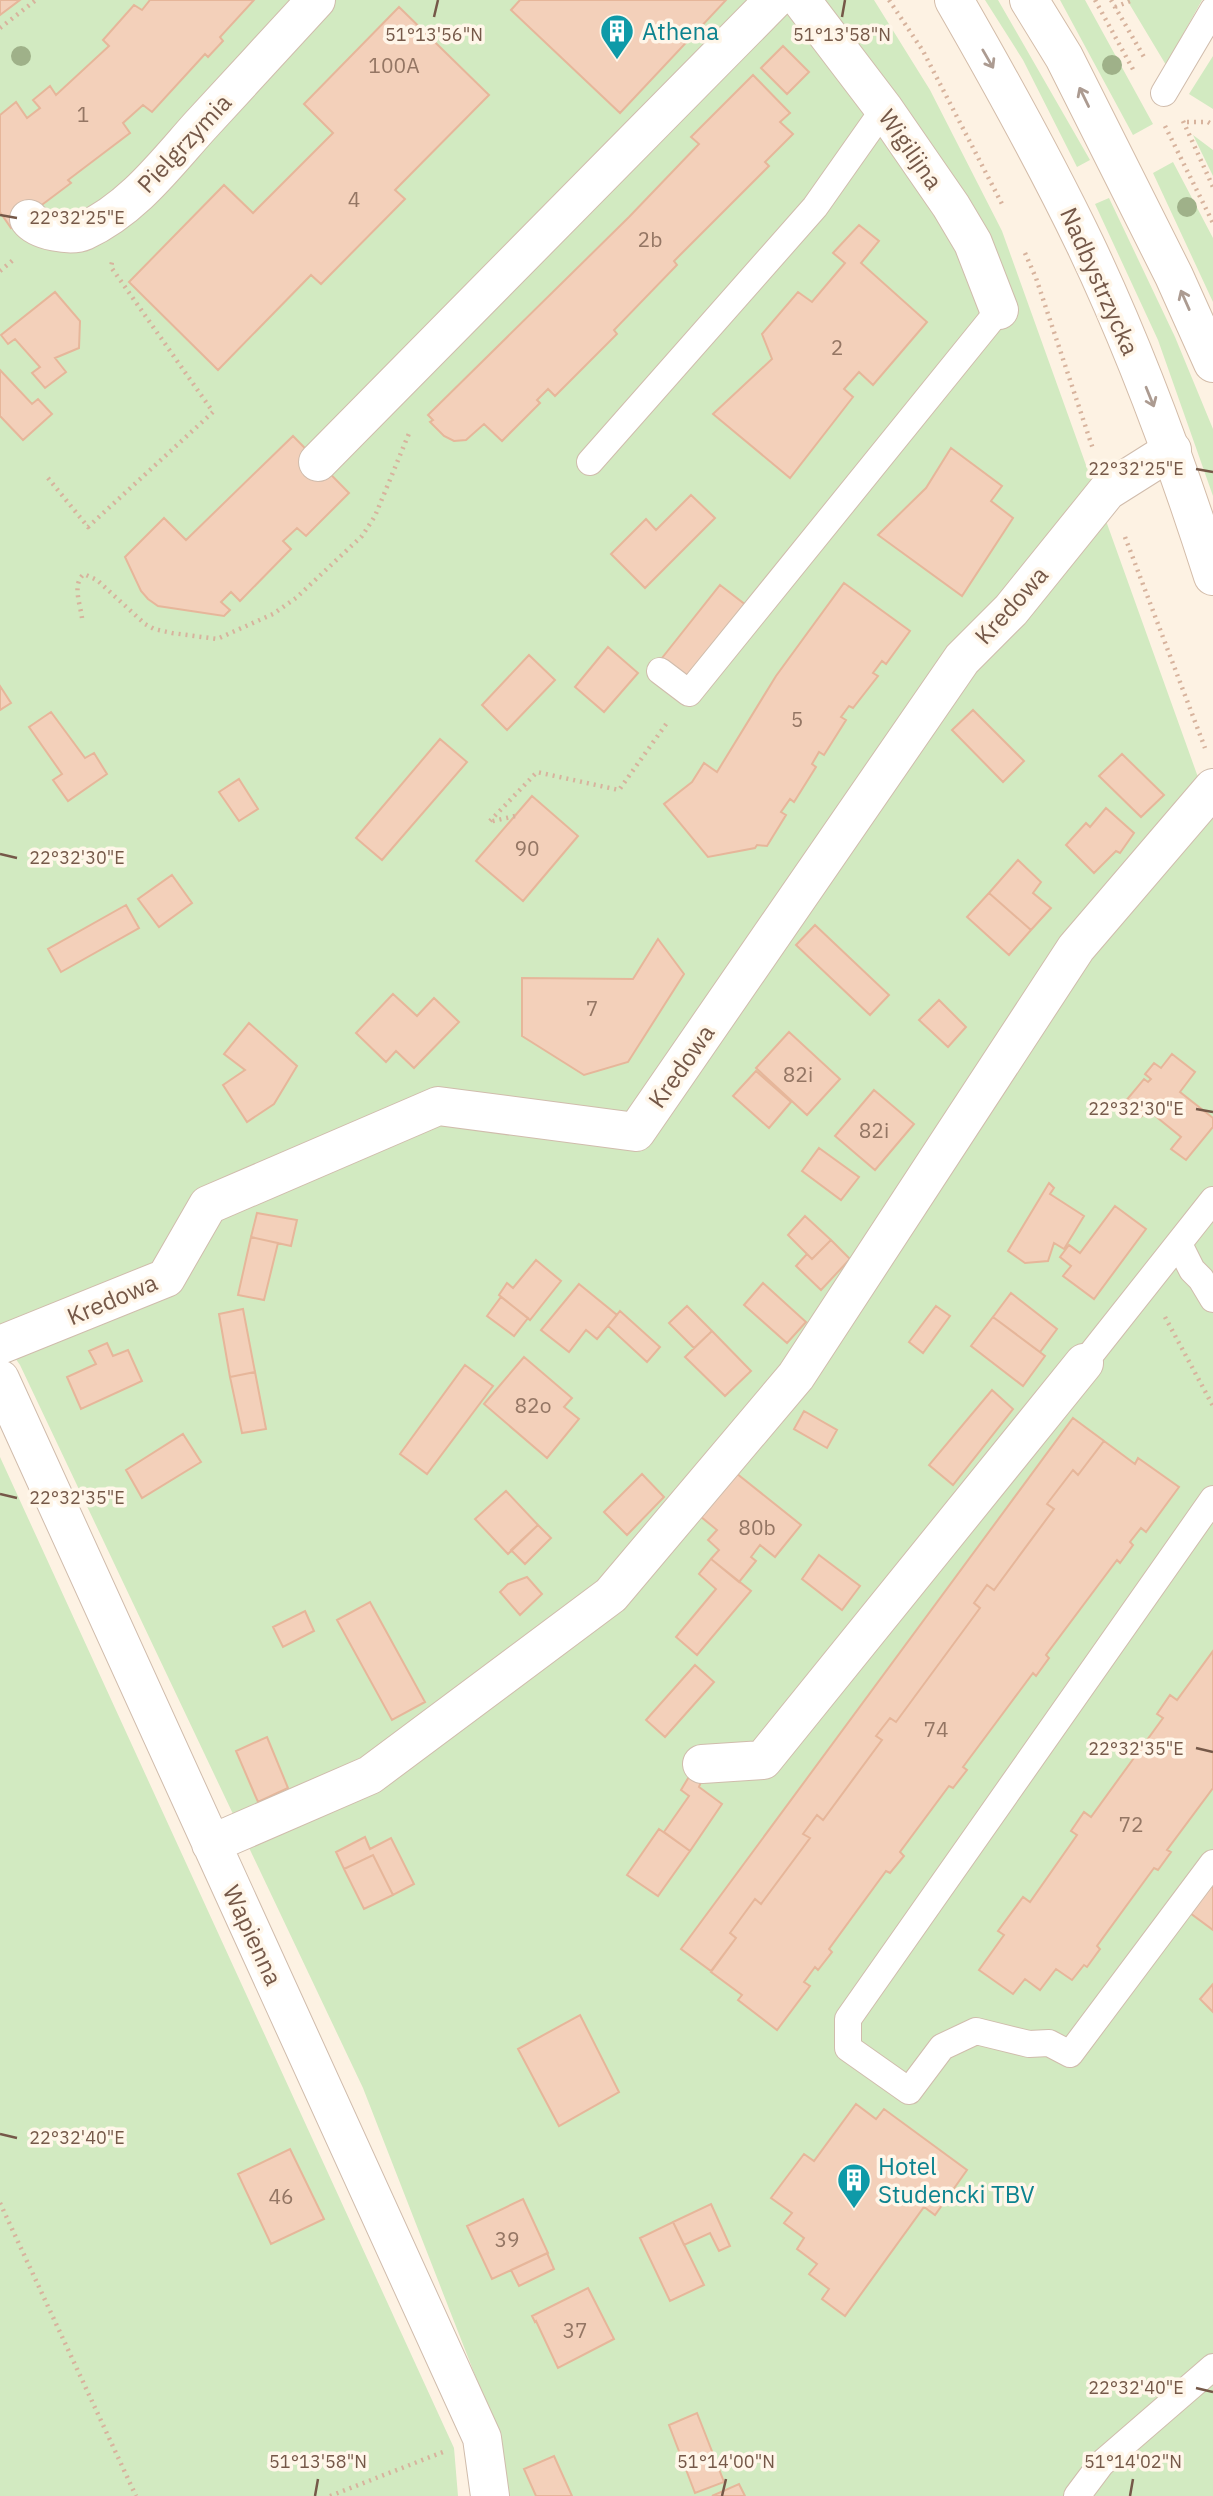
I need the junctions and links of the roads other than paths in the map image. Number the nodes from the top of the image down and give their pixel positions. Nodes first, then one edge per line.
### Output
1 (316, 0) edge
2 (774, 0) edge
3 (801, 0) edge
4 (954, 0) edge
5 (1029, 0) edge
6 (1213, 10) edge
7 (1164, 93) dead end
8 (884, 109) junction
9 (29, 219) dead end
10 (999, 310) joint
11 (1213, 363) edge
12 (1172, 450) junction
13 (318, 462) dead end
14 (590, 462) dead end
15 (1213, 576) edge
16 (660, 671) dead end
17 (1211, 773) edge
18 (1213, 1200) edge
19 (1179, 1244) junction
20 (1213, 1299) edge
21 (0, 1345) edge
22 (1084, 1363) joint
23 (0, 1379) edge
24 (1213, 1499) edge
25 (702, 1764) dead end
26 (211, 1844) junction
27 (1213, 1863) edge
28 (1213, 2367) edge
29 (490, 2496) edge
30 (1077, 2496) edge

1 - 9 street, Pielgrzymia
2 - 13 street
3 - 8 street, Wigilijna
4 -> 12 street, Nadbystrzycka
11 -> 5 street
6 - 7 lane
8 - 10 street, Wigilijna
8 - 14 lane
10 - 16 lane
12 - 15 street, Nadbystrzycka
12 - 21 street, Kredowa
17 - 26 street
18 - 19 lane
19 - 20 lane
19 - 22 lane
22 - 25 street
23 - 26 street, Wapienna
24 - 27 lane
26 - 29 street, Wapienna
28 - 30 lane

